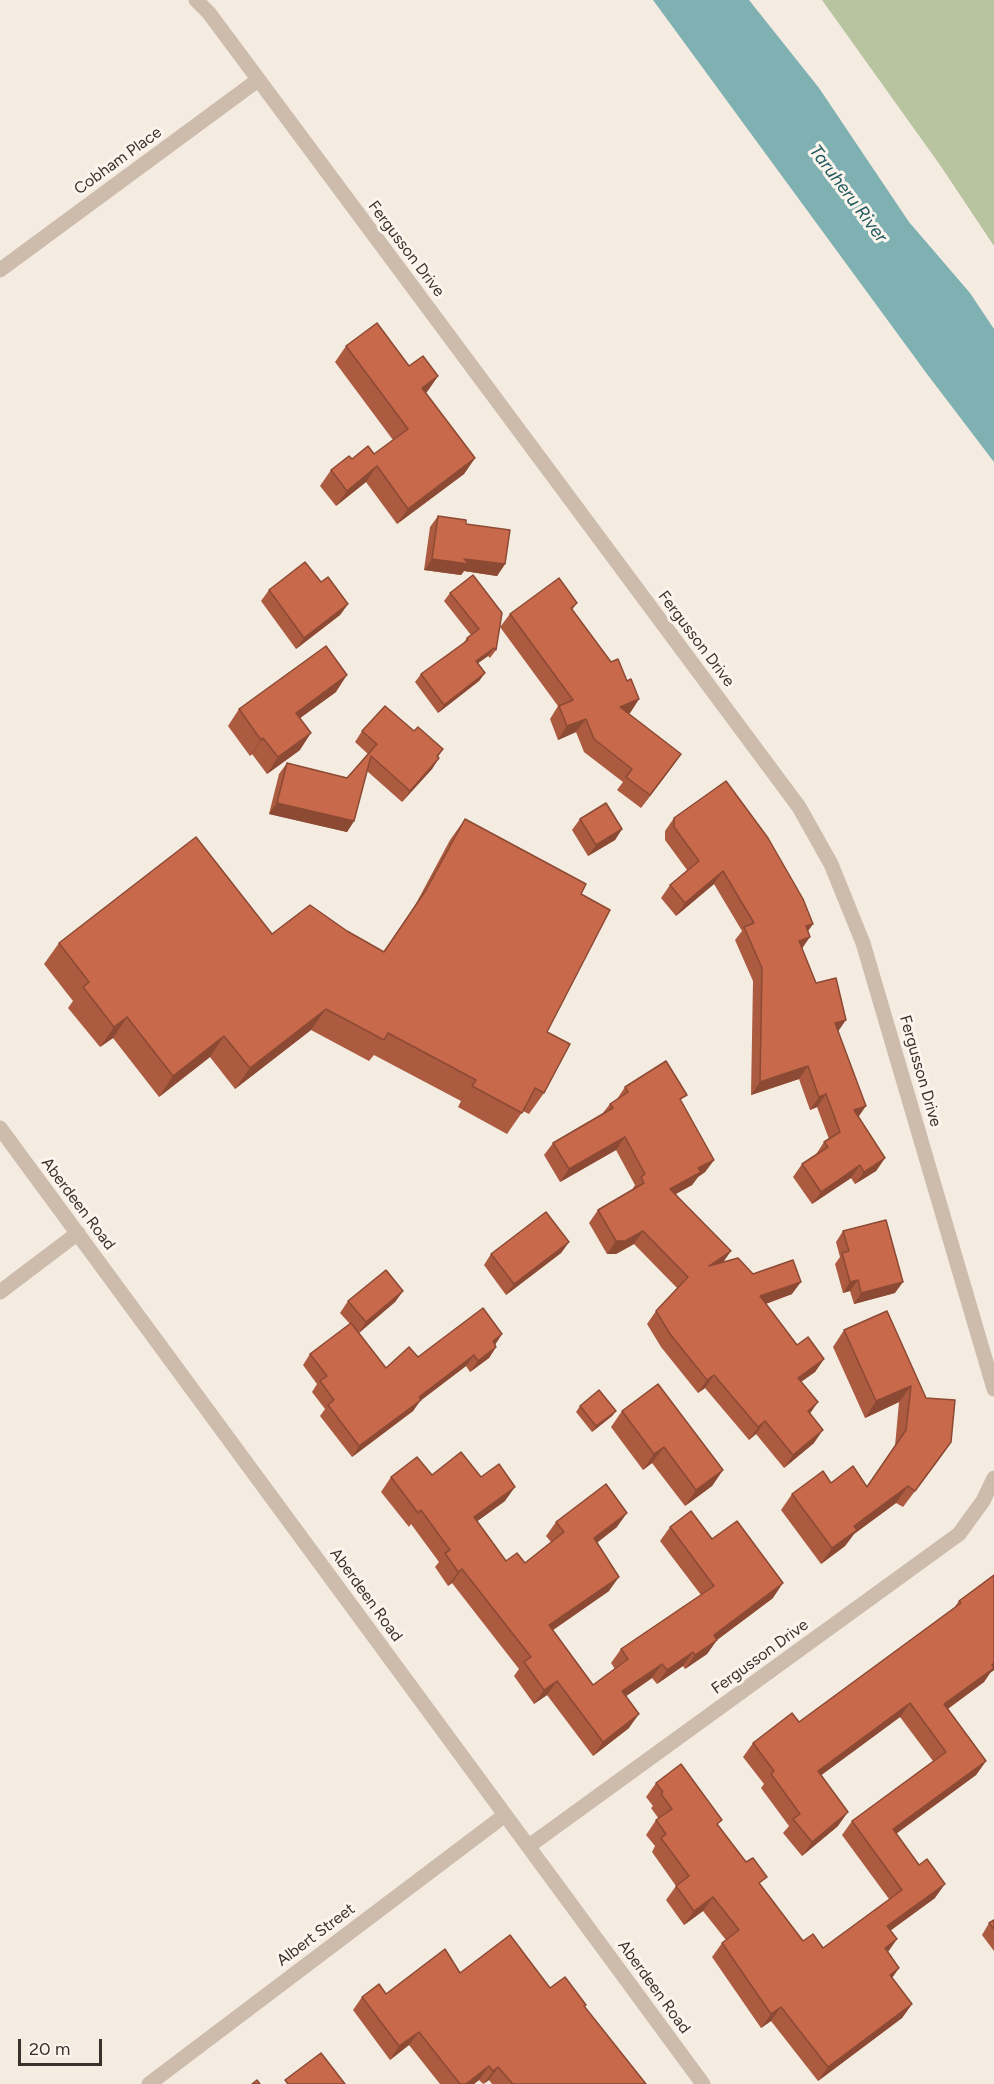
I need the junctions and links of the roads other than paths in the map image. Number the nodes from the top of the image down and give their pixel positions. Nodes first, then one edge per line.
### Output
1 (196, 0) edge
2 (258, 81) junction
3 (0, 270) edge
4 (0, 1128) edge
5 (78, 1233) junction
6 (0, 1292) edge
7 (994, 1389) edge
8 (994, 1478) edge
9 (505, 1815) junction
10 (529, 1846) junction
11 (148, 2084) edge
12 (703, 2084) edge

1 - 2 street, Fergusson Drive
2 - 3 street, Cobham Place
2 - 7 street, Fergusson Drive
4 - 5 street, Aberdeen Road
5 - 6 street
5 - 9 street, Aberdeen Road
8 - 10 street, Fergusson Drive
9 - 10 street, Aberdeen Road
9 - 11 street, Albert Street
10 - 12 street, Aberdeen Road

